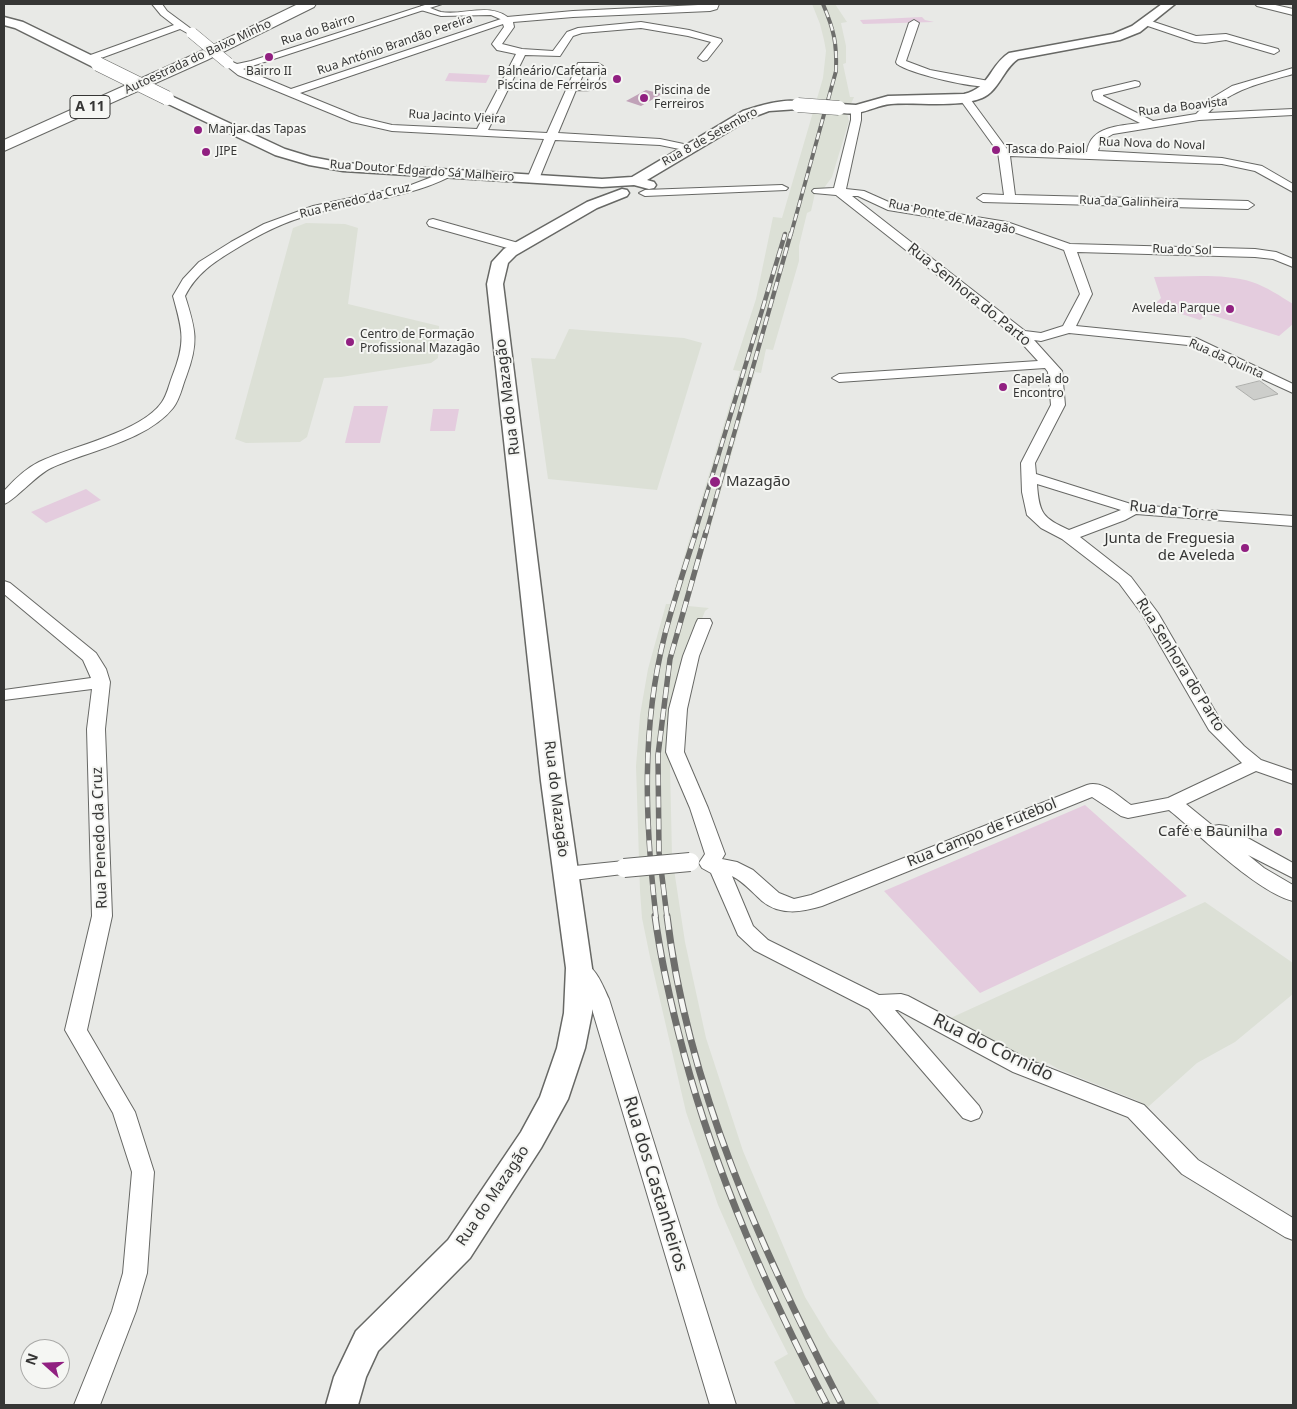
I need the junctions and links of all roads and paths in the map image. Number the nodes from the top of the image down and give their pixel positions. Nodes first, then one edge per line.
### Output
1 (157, 4) edge
2 (289, 4) edge
3 (309, 4) edge
4 (437, 4) edge
5 (608, 4) edge
6 (714, 4) edge
7 (1169, 4) edge
8 (1260, 4) edge
9 (424, 8) junction
10 (617, 12) junction
11 (1293, 12) edge
12 (507, 20) junction
13 (4, 21) edge
14 (1145, 22) junction
15 (914, 23) dead end
16 (180, 26) junction
17 (1274, 51) dead end
18 (522, 52) junction
19 (703, 58) dead end
20 (94, 62) junction
21 (232, 65) junction
22 (1293, 71) edge
23 (990, 84) junction
24 (1135, 84) dead end
25 (572, 87) dead end
26 (291, 93) junction
27 (964, 98) junction
28 (856, 109) junction
29 (1293, 112) edge
30 (1199, 117) junction
31 (1150, 124) junction
32 (481, 132) junction
33 (4, 136) edge
34 (551, 136) junction
35 (4, 146) edge
36 (689, 148) junction
37 (1004, 152) junction
38 (1093, 156) junction
39 (445, 175) junction
40 (533, 179) junction
41 (633, 187) junction
42 (782, 188) dead end
43 (1293, 189) edge
44 (818, 191) dead end
45 (839, 192) junction
46 (983, 198) dead end
47 (1010, 199) junction
48 (1248, 206) dead end
49 (433, 223) dead end
50 (518, 246) junction
51 (1069, 248) junction
52 (1293, 263) edge
53 (1068, 329) junction
54 (1021, 334) junction
55 (1041, 337) junction
56 (1046, 362) junction
57 (839, 378) dead end
58 (1293, 389) edge
59 (1030, 478) junction
60 (4, 500) edge
61 (1133, 509) junction
62 (1293, 522) edge
63 (1068, 536) junction
64 (4, 586) edge
65 (704, 623) dead end
66 (101, 682) junction
67 (4, 695) edge
68 (1255, 764) junction
69 (1293, 778) edge
70 (1178, 807) junction
71 (700, 863) junction
72 (1293, 871) edge
73 (566, 874) junction
74 (1293, 894) edge
75 (579, 968) junction
76 (876, 1003) junction
77 (972, 1112) dead end
78 (1293, 1230) edge
79 (87, 1405) edge
80 (342, 1405) edge
81 (723, 1405) edge

1 - 16 street, Rua Jacinto Vieira
2 - 33 highway, Autoestrada do Baixo Minho / A 11
3 - 35 highway, Autoestrada do Baixo Minho / A 11
4 - 9 street, Rua do Bairro
5 - 10 street
6 - 10 street, Rua António Brandão Pereira
7 - 14 street
8 - 11 street
9 - 12 street
9 - 21 street, Rua do Bairro
10 - 12 street, Rua António Brandão Pereira
12 - 18 street
12 - 26 street, Rua António Brandão Pereira
13 - 20 street, Rua Doutor Edgardo Sá Malheiro
14 - 17 street
14 - 23 street
15 - 23 street
16 - 20 street
16 - 21 street, Rua Jacinto Vieira, bridge
18 - 19 street
18 - 32 street
20 - 39 street, Rua Doutor Edgardo Sá Malheiro, bridge
21 - 26 street, Rua Jacinto Vieira
22 - 30 street
23 - 27 street
24 - 31 street
25 - 34 street
26 - 32 street, Rua Jacinto Vieira
27 - 28 street, Rua 8 de Setembro
27 - 37 street
28 - 36 street, Rua 8 de Setembro, bridge
28 - 45 street
29 - 30 street, Rua da Boavista
30 - 31 street, Rua da Boavista
31 - 38 street, Rua da Boavista
32 - 34 street, Rua Jacinto Vieira
34 - 36 street, Rua Jacinto Vieira
34 - 40 street
36 - 41 street, Rua 8 de Setembro
37 - 38 street, Rua Nova do Noval
37 - 47 street
38 - 43 street, Rua Nova do Noval
39 - 40 street, Rua Doutor Edgardo Sá Malheiro
39 - 60 street, Rua Penedo da Cruz
40 - 41 street, Rua Doutor Edgardo Sá Malheiro
41 - 42 street, Rua Doutor Edgardo Sá Malheiro
41 - 50 street, Rua do Mazagão
44 - 45 street
45 - 51 street, Rua Ponte de Mazagão
45 - 54 street, Rua Senhora do Parto
46 - 47 street, Rua da Galinheira
47 - 48 street, Rua da Galinheira
49 - 50 street
50 - 73 street, Rua do Mazagão
51 - 52 street, Rua do Sol
51 - 53 street
53 - 55 street
53 - 58 street, Rua da Quinta
54 - 55 street
54 - 56 street, Rua Senhora do Parto
55 - 56 street
56 - 57 street
56 - 59 street, Rua Senhora do Parto
59 - 61 street, Rua da Torre
59 - 63 street, Rua Senhora do Parto
61 - 62 street, Rua da Torre
61 - 63 street
63 - 68 street, Rua Senhora do Parto
64 - 66 street, Rua Penedo da Cruz
65 - 71 street
66 - 67 street
66 - 79 street, Rua Penedo da Cruz
68 - 69 street, Rua Senhora do Parto
68 - 70 street, Rua Campo de Futebol
70 - 71 street, Rua Campo de Futebol
70 - 72 street
70 - 74 street
71 - 73 street, bridge
71 - 76 street, Rua do Cornido
73 - 75 street, Rua do Mazagão
75 - 80 street, Rua do Mazagão
75 - 81 street, Rua dos Castanheiros
76 - 77 street
76 - 78 street, Rua do Cornido

